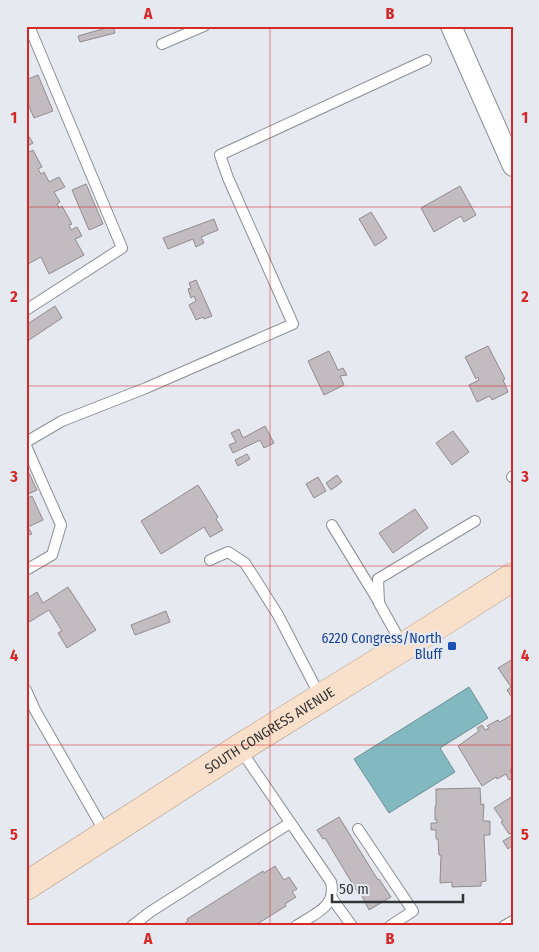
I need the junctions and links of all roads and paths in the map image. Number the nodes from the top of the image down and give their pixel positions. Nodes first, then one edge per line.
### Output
1 (30, 26) edge
2 (204, 26) edge
3 (451, 26) edge
4 (162, 44) dead end
5 (426, 60) dead end
6 (513, 166) edge
7 (26, 310) edge
8 (26, 442) edge
9 (26, 446) edge
10 (475, 522) dead end
11 (332, 525) dead end
12 (210, 560) dead end
13 (26, 570) edge
14 (513, 577) edge
15 (379, 602) junction
16 (404, 647) junction
17 (26, 690) edge
18 (321, 697) junction
19 (240, 748) junction
20 (290, 823) junction
21 (358, 829) dead end
22 (106, 834) junction
23 (26, 886) edge
24 (331, 897) junction
25 (513, 920) edge
26 (132, 926) edge
27 (296, 926) edge
28 (352, 926) edge
29 (390, 926) edge
30 (504, 926) edge

1 - 7 lane
2 - 4 lane
3 - 6 street
5 - 8 lane
9 - 13 lane
10 - 15 lane
11 - 15 lane
12 - 18 lane
14 - 16 main road, SOUTH CONGRESS AVENUE
15 - 16 lane
16 - 18 main road, SOUTH CONGRESS AVENUE
17 - 22 lane
18 - 19 main road, SOUTH CONGRESS AVENUE
19 - 20 lane
19 - 22 main road, SOUTH CONGRESS AVENUE
20 - 24 lane
20 - 26 lane
21 - 29 lane
22 - 23 main road, SOUTH CONGRESS AVENUE
24 - 27 lane
24 - 28 lane
25 - 30 lane

